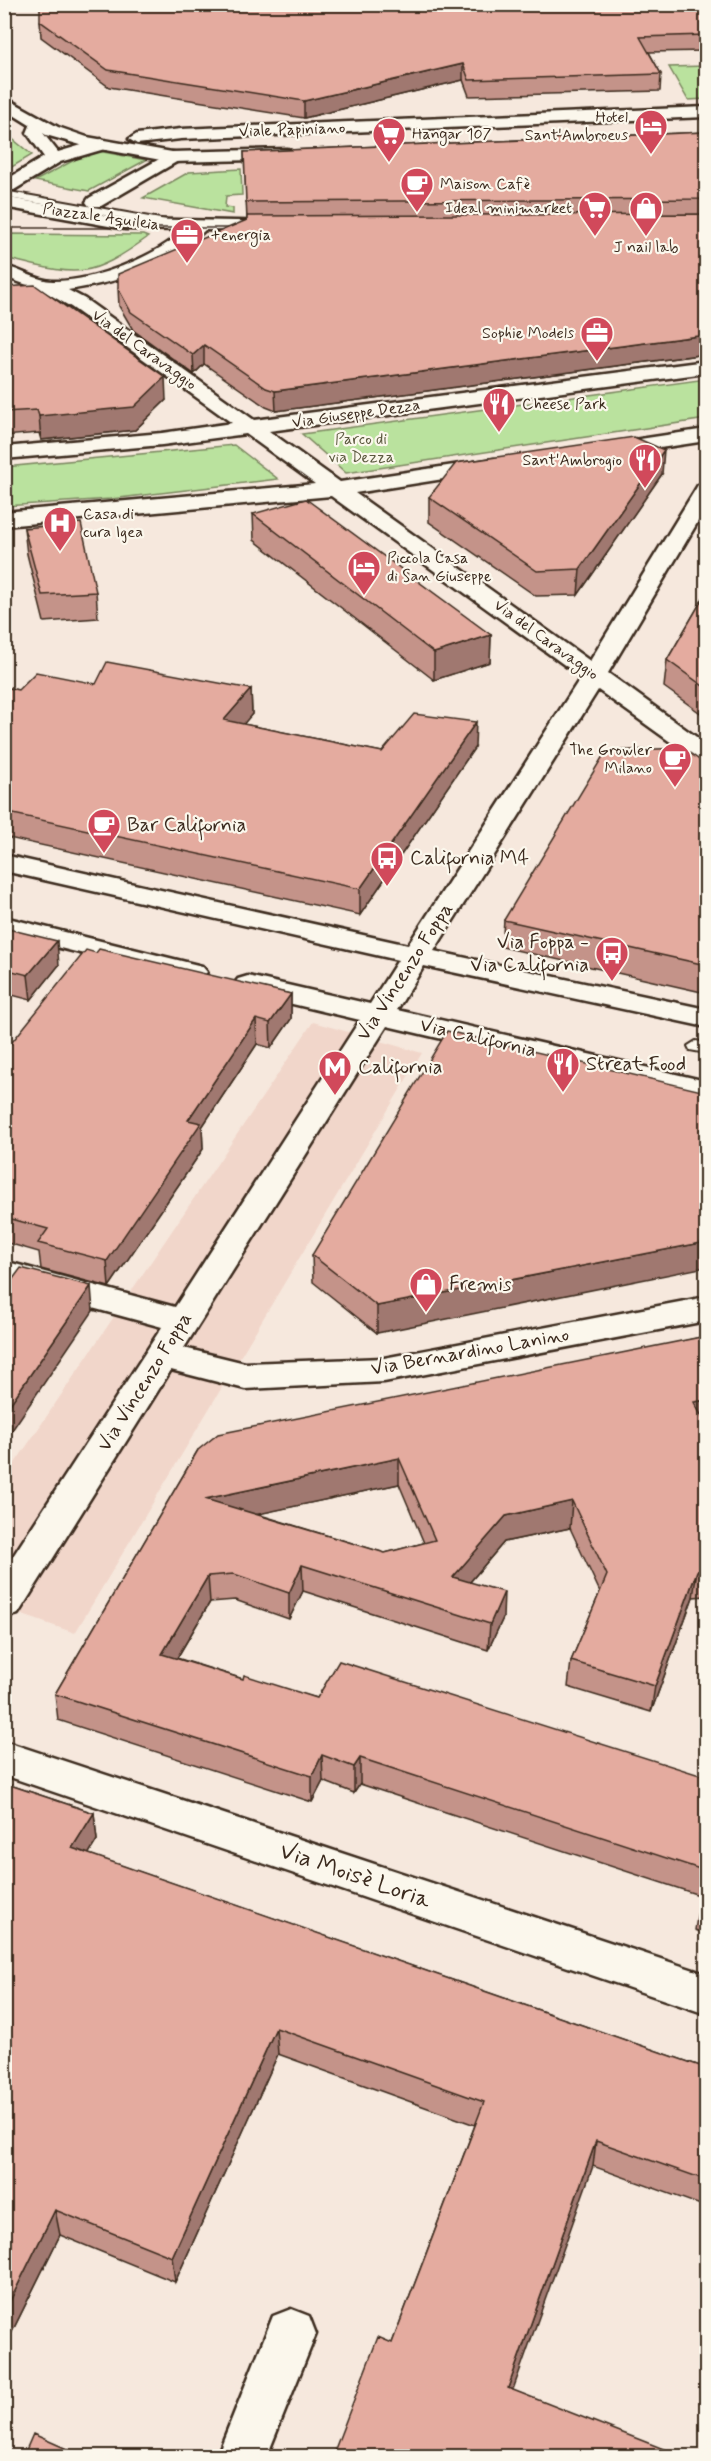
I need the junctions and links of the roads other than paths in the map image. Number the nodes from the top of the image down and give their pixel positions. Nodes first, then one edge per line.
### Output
1 (22, 94) dead end
2 (4, 102) edge
3 (706, 112) edge
4 (501, 121) junction
5 (38, 124) junction
6 (230, 132) junction
7 (166, 136) junction
8 (509, 137) dead end
9 (102, 144) junction
10 (300, 154) edge
11 (172, 157) junction
12 (234, 157) junction
13 (54, 158) junction
14 (5, 192) edge
15 (95, 202) junction
16 (291, 226) edge
17 (198, 227) junction
18 (4, 271) edge
19 (26, 278) junction
20 (86, 282) junction
21 (4, 283) edge
22 (49, 287) junction
23 (78, 303) junction
24 (706, 367) edge
25 (196, 407) junction
26 (250, 428) junction
27 (706, 435) edge
28 (162, 440) junction
29 (592, 452) edge
30 (4, 453) edge
31 (509, 463) edge
32 (427, 475) junction
33 (336, 489) junction
34 (706, 490) edge
35 (397, 512) junction
36 (4, 519) edge
37 (594, 675) junction
38 (706, 756) edge
39 (4, 863) edge
40 (4, 926) edge
41 (92, 947) junction
42 (416, 957) junction
43 (70, 974) edge
44 (377, 1015) junction
45 (706, 1018) edge
46 (706, 1091) edge
47 (4, 1272) edge
48 (706, 1309) edge
49 (183, 1321) junction
50 (161, 1355) junction
51 (4, 1603) edge
52 (4, 1758) edge
53 (706, 1994) edge
54 (291, 2334) dead end
55 (242, 2457) edge

1 - 7 street
2 - 5 street, Viale Papiniano
3 - 4 street, Viale Papiniano
4 - 6 street, Viale Papiniano
4 - 8 street
5 - 9 street, Viale Papiniano
5 - 13 street
6 - 7 street, Viale Papiniano
6 - 12 street
7 - 9 street
7 - 11 street
9 - 11 street, Viale Papiniano
9 - 13 street
10 - 12 street, Viale Papiniano
11 - 12 street, Viale Papiniano
11 - 15 street, Piazzale Aquileia
13 - 14 street
14 - 15 street, Piazzale Aquileia
14 - 17 street, Piazzale Aquileia
15 - 17 street, Piazzale Aquileia
16 - 17 street
17 - 20 street, Piazzale Aquileia
18 - 19 street, Piazzale Aquileia
19 - 21 street
19 - 22 street, Piazzale Aquileia
20 - 22 street, Piazzale Aquileia
20 - 23 street
22 - 23 street, Via del Caravaggio
23 - 25 street, Via del Caravaggio
24 - 26 street, Via Giuseppe Dezza
25 - 26 street, Via del Caravaggio
25 - 28 street, Via del Caravaggio
26 - 28 street, Via Giuseppe Dezza
26 - 33 street, Via del Caravaggio
27 - 29 street
28 - 30 street, Via Giuseppe Dezza
31 - 32 street
32 - 33 street
32 - 35 street
33 - 35 street, Via del Caravaggio
33 - 36 street
34 - 37 street, Via Vincenzo Foppa
35 - 37 street, Via del Caravaggio
37 - 38 street, Via del Caravaggio
37 - 42 street, Via Vincenzo Foppa
39 - 42 street
40 - 41 street, Via California
41 - 43 street
41 - 44 street, Via California
42 - 44 street, Via Vincenzo Foppa
42 - 45 street
44 - 46 street, Via California
44 - 49 street, Via Vincenzo Foppa
47 - 49 street
48 - 50 street, Via Bernardino Lanino
49 - 50 street, Via Vincenzo Foppa
50 - 51 street, Via Vincenzo Foppa
52 - 53 street, Via Moisè Loria
54 - 55 street

